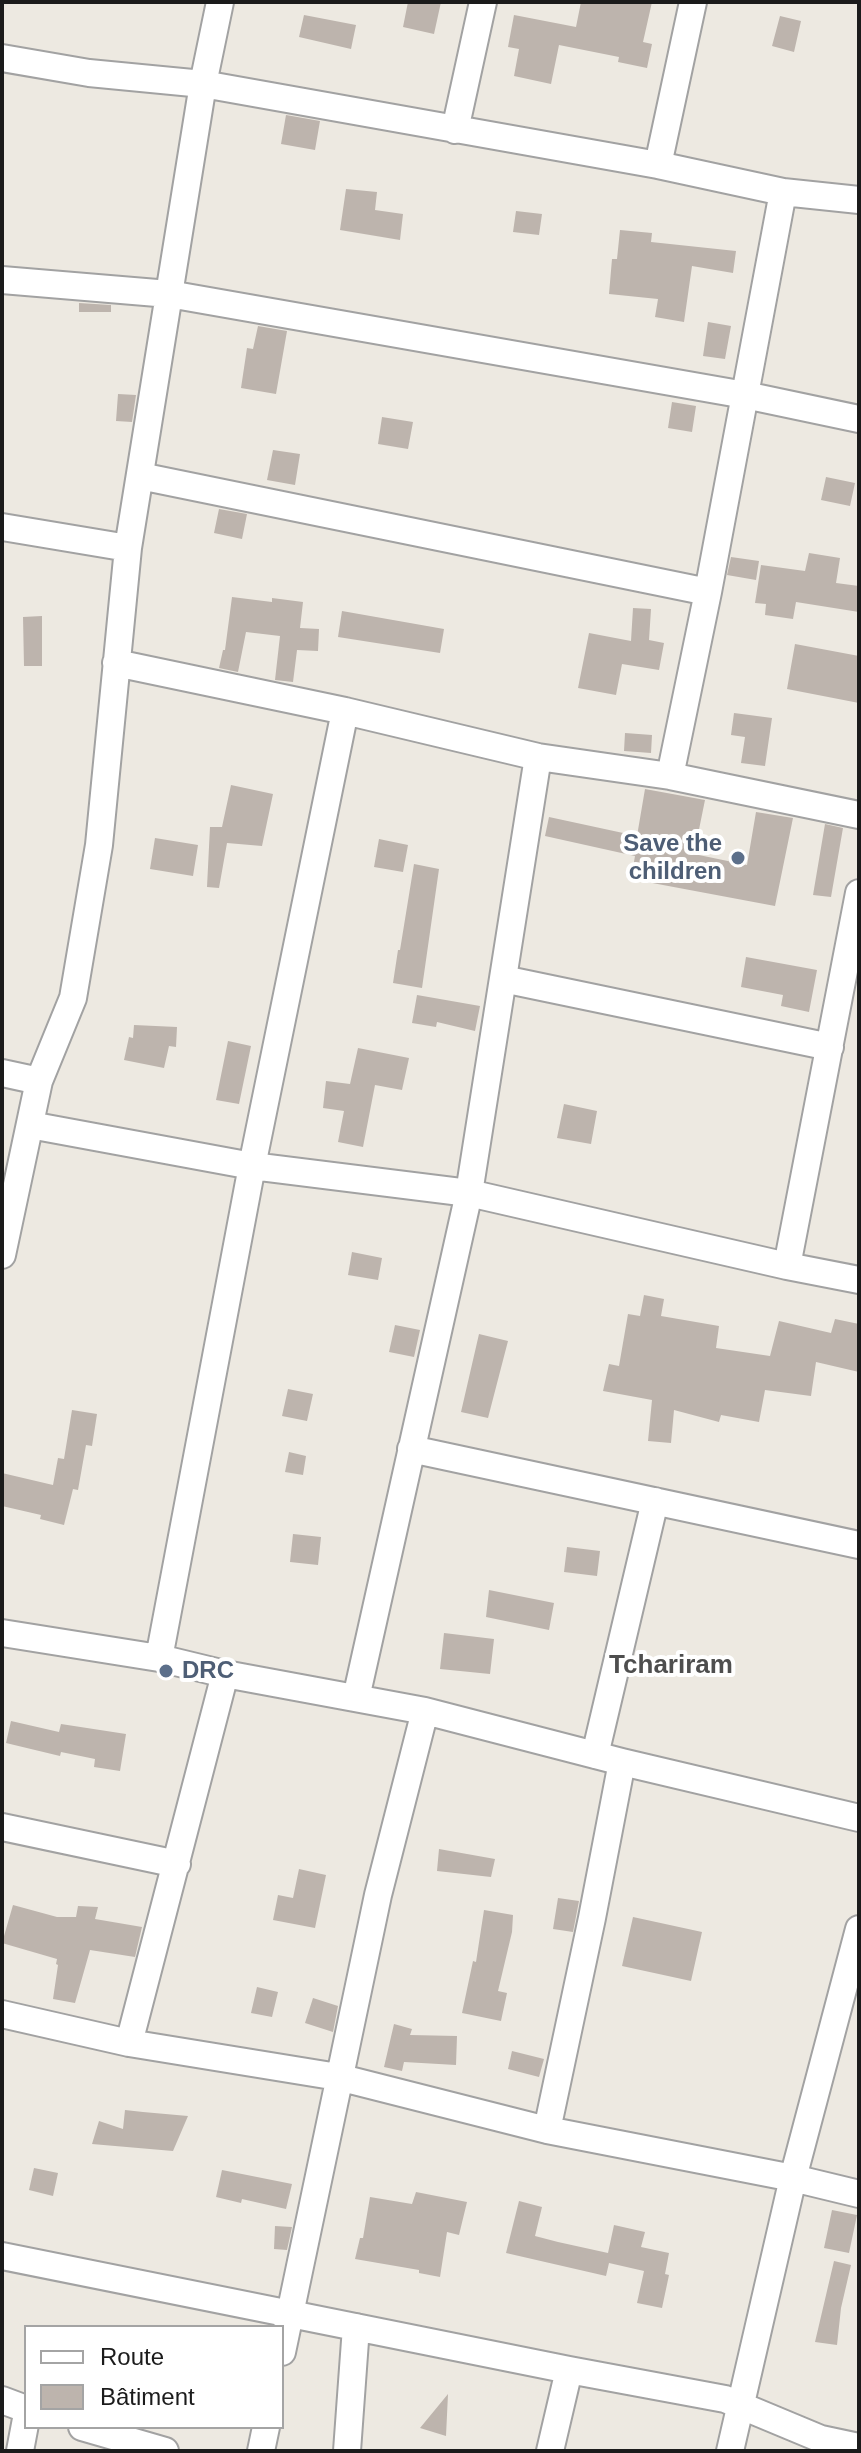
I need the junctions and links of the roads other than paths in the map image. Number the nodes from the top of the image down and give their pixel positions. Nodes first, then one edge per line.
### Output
1 (220, 2) edge
2 (483, 2) edge
3 (693, 2) edge
4 (2, 58) edge
5 (203, 84) junction
6 (455, 130) junction
7 (658, 165) junction
8 (783, 192) junction
9 (859, 200) edge
10 (2, 280) edge
11 (169, 294) junction
12 (745, 395) junction
13 (859, 419) edge
14 (140, 476) junction
15 (2, 527) edge
16 (128, 548) junction
17 (708, 592) junction
18 (116, 663) junction
19 (345, 711) junction
20 (538, 757) junction
21 (670, 776) junction
22 (859, 815) edge
23 (859, 893) edge
24 (503, 979) junction
25 (830, 1047) junction
26 (2, 1073) edge
27 (39, 1081) junction
28 (30, 1125) junction
29 (252, 1166) junction
30 (469, 1193) junction
31 (2, 1255) edge
32 (787, 1266) junction
33 (859, 1280) edge
34 (411, 1449) junction
35 (655, 1501) junction
36 (859, 1545) edge
37 (2, 1633) edge
38 (159, 1658) junction
39 (225, 1674) junction
40 (356, 1698) junction
41 (425, 1711) junction
42 (595, 1755) junction
43 (622, 1762) junction
44 (859, 1818) edge
45 (2, 1827) edge
46 (177, 1864) junction
47 (859, 1929) edge
48 (2, 2014) edge
49 (129, 2043) junction
50 (338, 2077) junction
51 (547, 2130) junction
52 (793, 2178) junction
53 (859, 2194) edge
54 (2, 2256) edge
55 (290, 2314) junction
56 (356, 2327) junction
57 (284, 2342) edge
58 (569, 2370) junction
59 (2, 2400) edge
60 (740, 2405) junction
61 (24, 2408) edge
62 (24, 2429) edge
63 (89, 2429) edge
64 (266, 2429) edge
65 (859, 2447) edge
66 (20, 2451) edge
67 (165, 2451) edge
68 (261, 2451) edge
69 (347, 2451) edge
70 (550, 2451) edge
71 (730, 2451) edge

1 - 5 street
2 - 6 street
3 - 7 street
4 - 5 street
5 - 6 street
5 - 11 street
6 - 7 street
7 - 8 street
8 - 9 street
8 - 12 street
10 - 11 street
11 - 12 street
11 - 14 street
12 - 13 street
12 - 17 street
14 - 16 street
14 - 17 street
15 - 16 street
16 - 18 street
17 - 21 street
18 - 19 street
18 - 27 street
19 - 20 street
19 - 29 street
20 - 21 street
20 - 24 street
21 - 22 street
23 - 25 street
24 - 25 street
24 - 30 street
25 - 32 street
26 - 27 street
27 - 28 street
28 - 29 street
28 - 31 street
29 - 30 street
29 - 38 street
30 - 32 street
30 - 34 street
32 - 33 street
34 - 35 street
34 - 40 street
35 - 36 street
35 - 42 street
37 - 38 street
38 - 39 street
39 - 40 street
39 - 46 street
40 - 41 street
41 - 42 street
41 - 50 street
42 - 43 street
43 - 44 street
43 - 51 street
45 - 46 street
46 - 49 street
47 - 52 street
48 - 49 street
49 - 50 street
50 - 51 street
50 - 55 street
51 - 52 street
52 - 53 street
52 - 60 street
54 - 55 street
55 - 56 street
55 - 57 street
56 - 58 street
56 - 69 street
58 - 60 street
58 - 70 street
59 - 61 street
60 - 65 street
60 - 71 street
62 - 66 street
63 - 67 street
64 - 68 street

